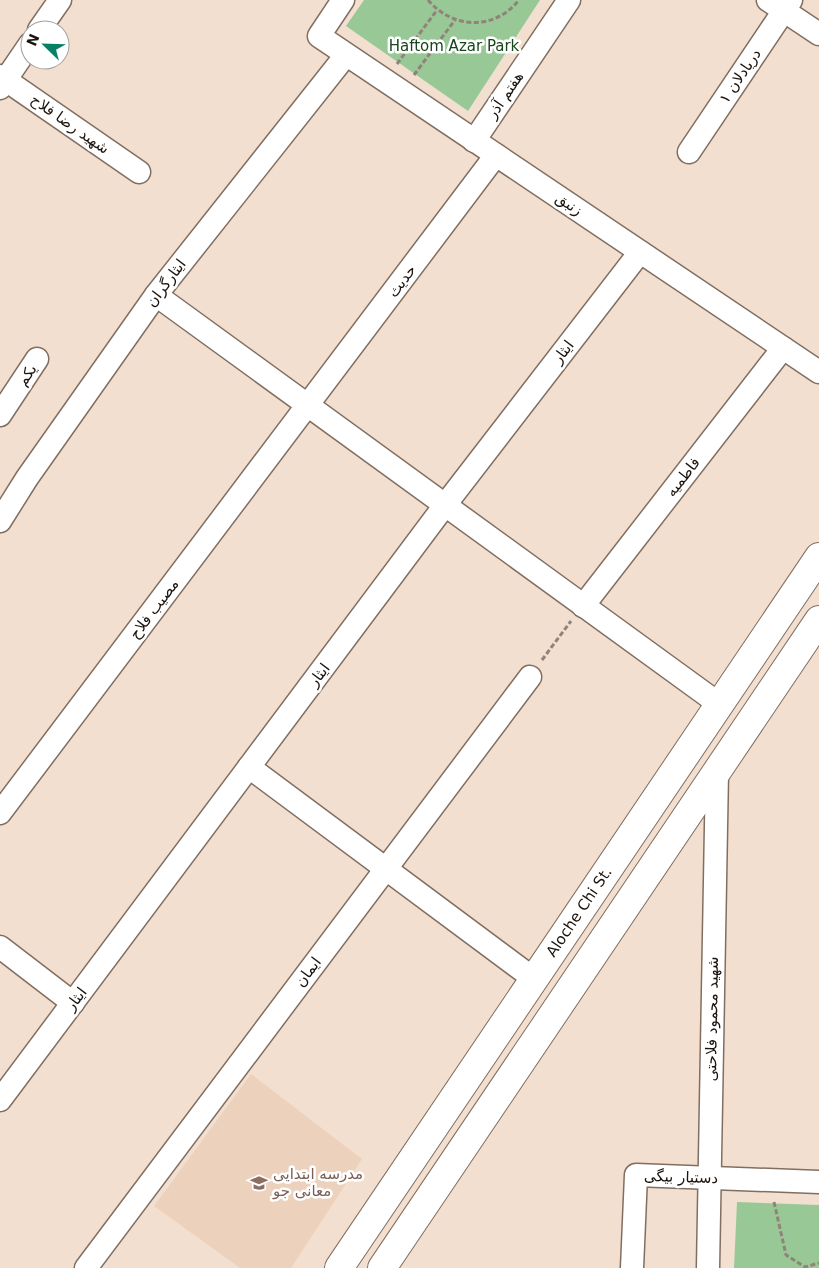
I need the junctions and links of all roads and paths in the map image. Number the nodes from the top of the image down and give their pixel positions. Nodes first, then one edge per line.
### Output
1 (60, 0) edge
2 (343, 0) edge
3 (428, 0) edge
4 (519, 0) edge
5 (569, 0) edge
6 (781, 4) edge
7 (437, 10) junction
8 (46, 20) edge
9 (455, 20) junction
10 (819, 34) edge
11 (346, 55) junction
12 (20, 57) edge
13 (2, 81) edge
14 (394, 86) junction
15 (474, 141) junction
16 (689, 152) dead end
17 (496, 156) junction
18 (139, 172) dead end
19 (640, 252) junction
20 (156, 295) junction
21 (783, 348) junction
22 (37, 359) dead end
23 (819, 372) edge
24 (308, 406) junction
25 (0, 415) edge
26 (446, 506) junction
27 (0, 521) edge
28 (819, 556) edge
29 (583, 606) junction
30 (819, 620) edge
31 (763, 638) junction
32 (792, 658) junction
33 (530, 677) joint
34 (719, 704) junction
35 (250, 767) junction
36 (717, 771) junction
37 (0, 813) edge
38 (386, 868) junction
39 (0, 947) edge
40 (534, 978) junction
41 (73, 1003) junction
42 (0, 1100) edge
43 (710, 1178) junction
44 (775, 1181) junction
45 (819, 1182) edge
46 (706, 1263) edge
47 (819, 1263) edge
48 (804, 1267) edge
49 (86, 1268) edge
50 (339, 1268) edge
51 (382, 1268) edge
52 (632, 1268) edge

1 - 8 street
2 - 11 street, زنبق
3 - 7 path
4 - 9 path
5 - 15 street, هفتم آذر
6 - 10 street
6 - 16 street, دریادلان ۱
7 - 9 path
7 - 14 path
9 - 14 path
11 - 14 street, زنبق
11 - 20 street, ایثارگران
12 - 13 street
13 - 18 street, شهید رضا فلاح
14 - 15 street, زنبق
15 - 17 street, زنبق
17 - 19 street, زنبق
17 - 24 street, حدیث
19 - 21 street, زنبق
19 - 26 street, ایثار
20 - 24 street
20 - 27 street, ایثارگران
21 - 23 street, زنبق
21 - 29 street, فاطمیه
22 - 25 street, یکم
24 - 26 street
24 - 37 street, مصیب فلاح
26 - 29 street
26 - 35 street, ایثار
28 - 31 street, Aloche Chi St.
29 - 33 path
29 - 34 street
30 - 32 street
31 - 32 street
31 - 34 street, Aloche Chi St.
32 - 36 street
33 - 38 street, ایمان
34 - 40 street, Aloche Chi St.
35 - 38 street
35 - 41 street, ایثار
36 - 43 street, شهید محمود فلاحتی
36 - 51 street
38 - 40 street
38 - 49 street, ایمان
39 - 41 street
40 - 50 street, Aloche Chi St.
41 - 42 street, ایثار
43 - 44 street, دستیار بیگی
43 - 46 street, شهید محمود فلاحتی
43 - 52 street, دستیار بیگی
44 - 45 street, دستیار بیگی
44 - 48 path
47 - 48 path

